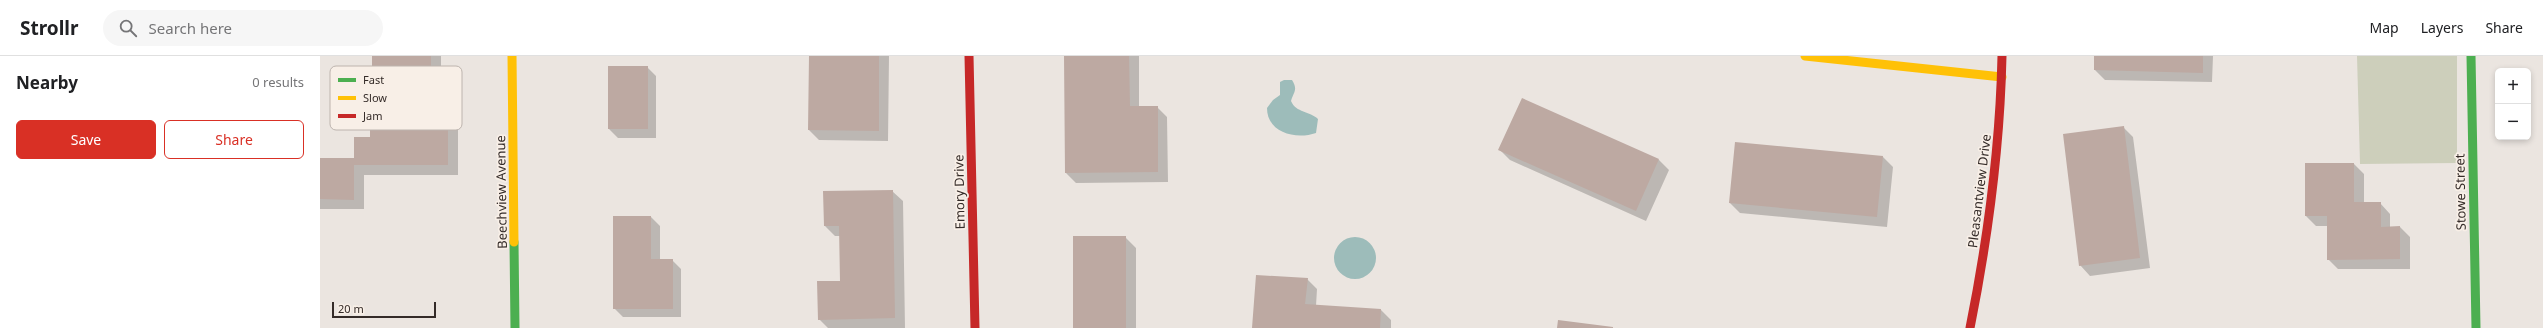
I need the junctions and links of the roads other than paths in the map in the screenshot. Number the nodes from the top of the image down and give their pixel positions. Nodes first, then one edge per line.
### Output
1 (512, 56) edge
2 (969, 56) edge
3 (1805, 56) edge
4 (2002, 56) edge
5 (2471, 56) edge
6 (2002, 77) junction
7 (515, 328) edge
8 (975, 328) edge
9 (1970, 328) edge
10 (2476, 328) edge

1 - 7 street, Beechview Avenue
2 - 8 street, Emory Drive
3 - 6 street
4 - 6 street, Pleasantview Drive
5 - 10 street, Stowe Street
6 - 9 street, Pleasantview Drive

